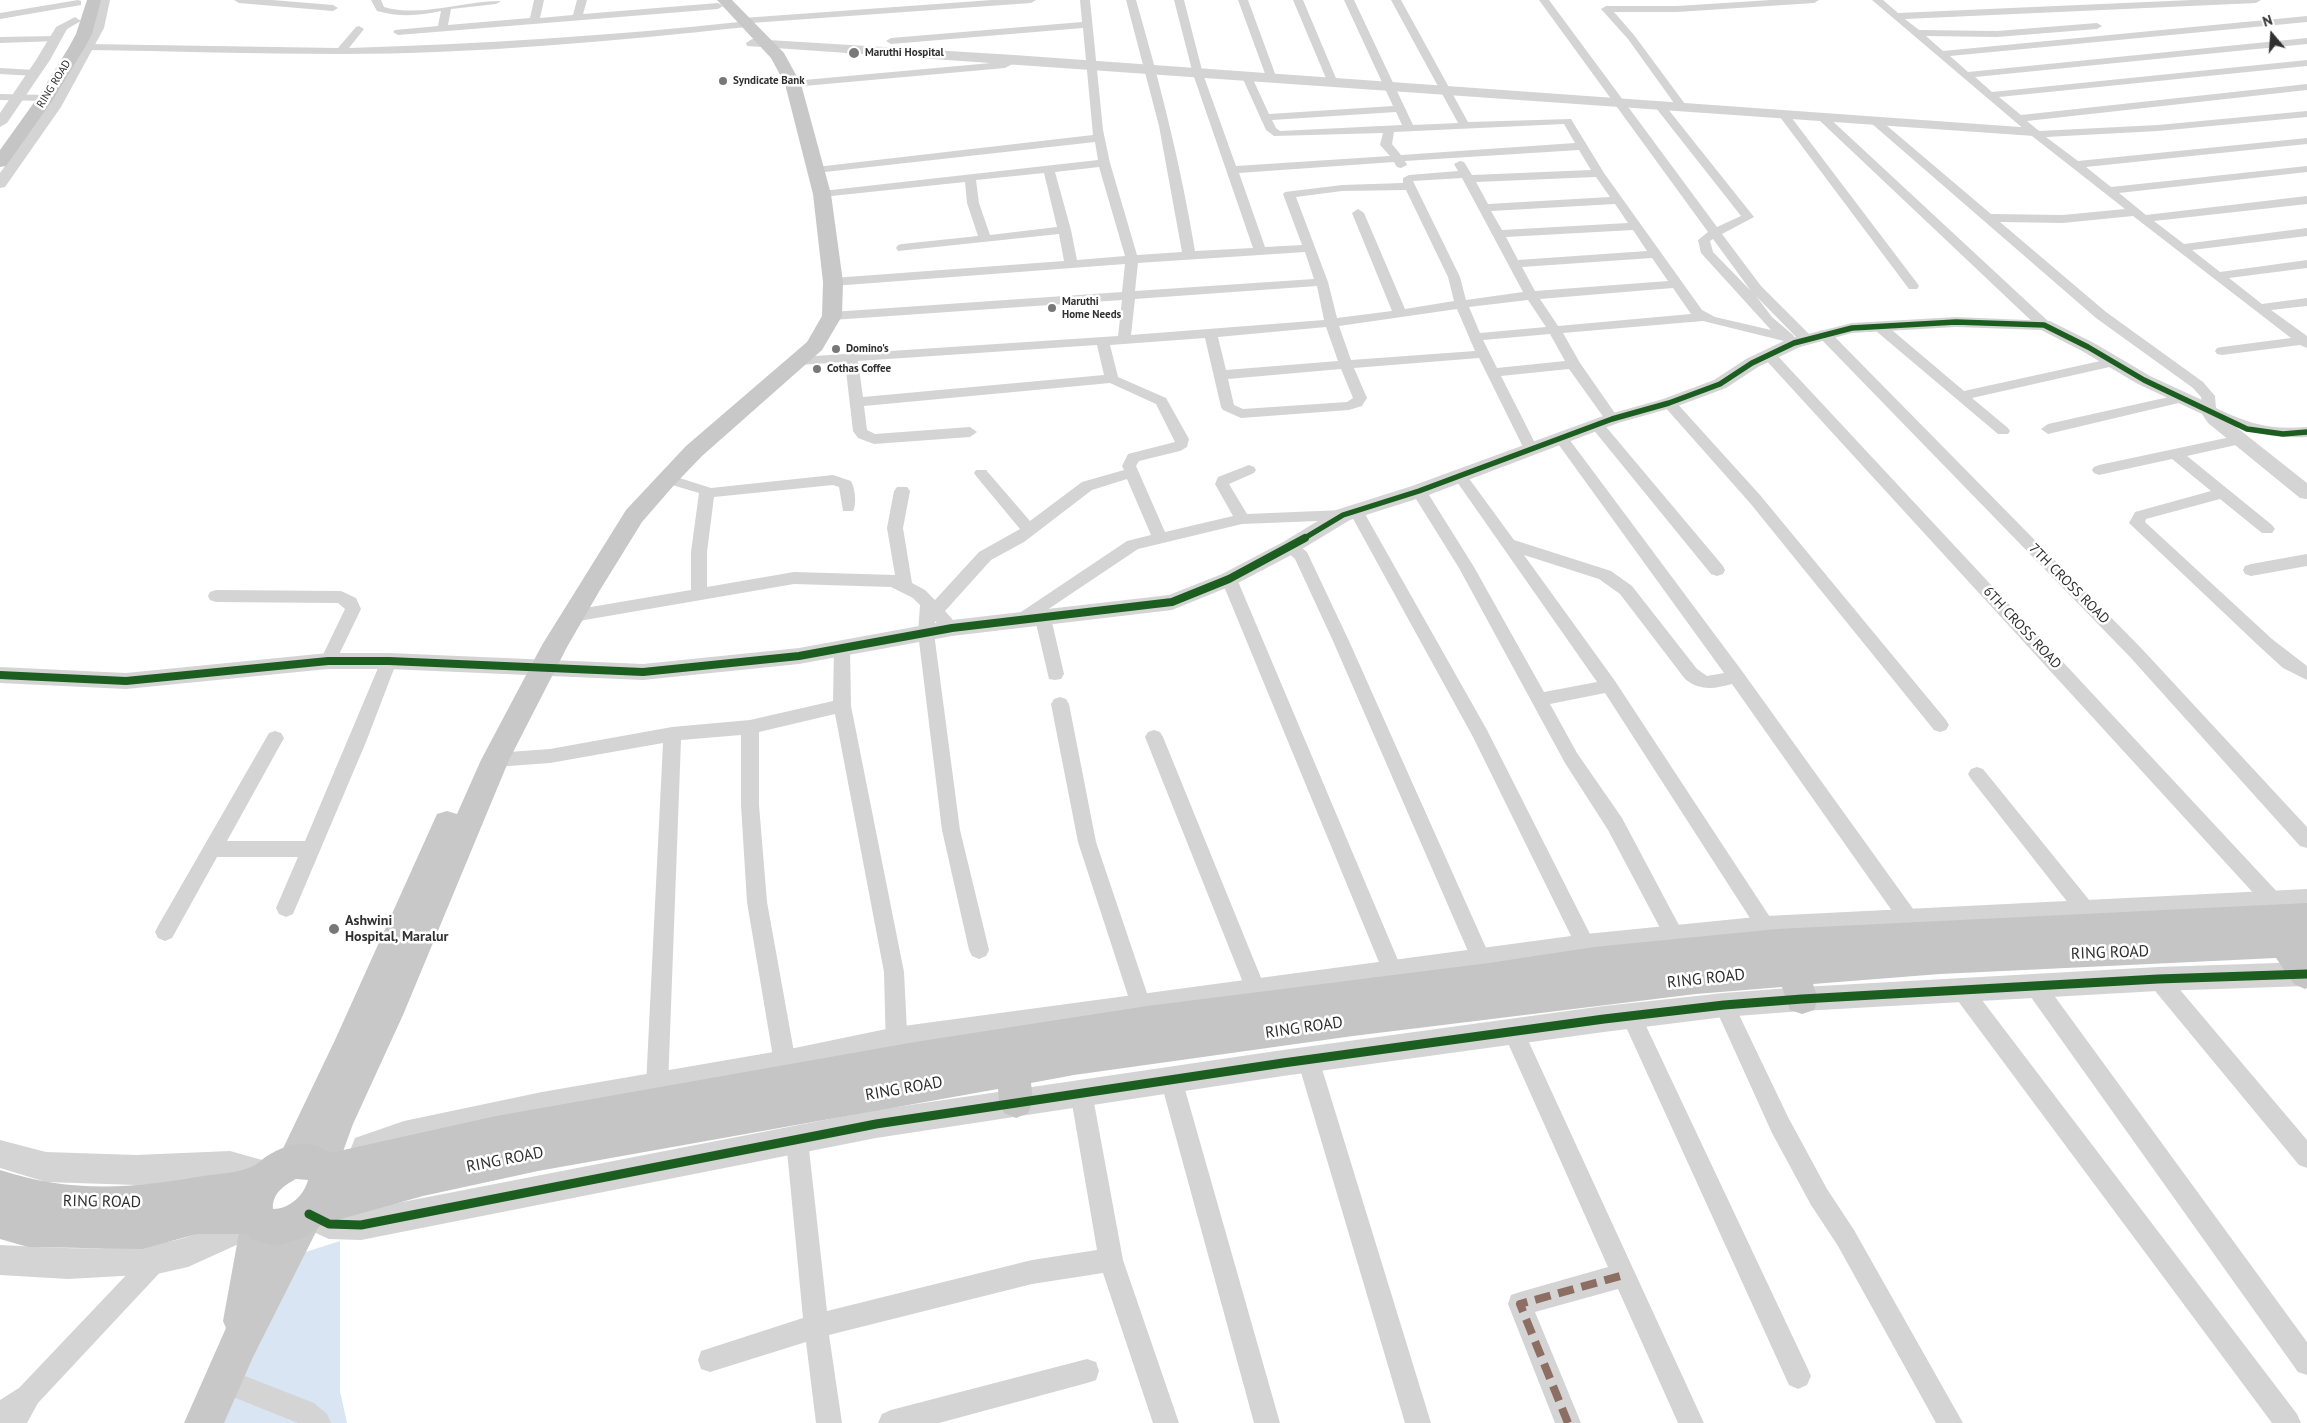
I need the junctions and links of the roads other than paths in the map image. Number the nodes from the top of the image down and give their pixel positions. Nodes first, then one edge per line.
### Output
1 (239, 0) edge
2 (376, 0) edge
3 (540, 0) edge
4 (582, 0) edge
5 (878, 0) edge
6 (1031, 0) edge
7 (1085, 0) edge
8 (1131, 0) edge
9 (1179, 0) edge
10 (1244, 0) edge
11 (1298, 0) edge
12 (1350, 0) edge
13 (1396, 0) edge
14 (1544, 0) edge
15 (1795, 0) edge
16 (1814, 0) edge
17 (1877, 0) edge
18 (2051, 0) edge
19 (2256, 0) edge
20 (718, 2) edge
21 (1741, 2) edge
22 (2161, 2) edge
23 (956, 3) edge
24 (95, 4) edge
25 (1932, 5) dead end
26 (447, 7) junction
27 (333, 8) dead end
28 (2063, 9) junction
29 (493, 10) edge
30 (880, 12) junction
31 (1943, 14) junction
32 (0, 16) edge
33 (1897, 16) junction
34 (577, 19) junction
35 (2307, 19) edge
36 (75, 21) junction
37 (534, 22) junction
38 (1087, 25) junction
39 (2097, 26) dead end
40 (360, 28) dead end
41 (442, 29) junction
42 (748, 31) junction
43 (398, 32) dead end
44 (1917, 33) junction
45 (55, 39) junction
46 (0, 40) edge
47 (891, 41) dead end
48 (2307, 41) edge
49 (87, 47) junction
50 (341, 51) junction
51 (1941, 54) junction
52 (1014, 59) junction
53 (2307, 63) edge
54 (1091, 66) junction
55 (1150, 70) junction
56 (0, 71) edge
57 (35, 72) junction
58 (1198, 74) junction
59 (1966, 75) junction
60 (1247, 77) junction
61 (1272, 79) junction
62 (1333, 83) junction
63 (793, 84) junction
64 (1391, 87) junction
65 (2307, 87) edge
66 (1446, 91) junction
67 (1990, 95) junction
68 (0, 97) edge
69 (32, 98) junction
70 (1621, 103) junction
71 (1660, 106) junction
72 (1683, 108) junction
73 (1401, 109) junction
74 (2307, 114) edge
75 (1784, 115) junction
76 (1265, 117) junction
77 (1822, 117) junction
78 (2018, 118) junction
79 (1875, 121) junction
80 (0, 123) edge
81 (1465, 126) junction
82 (1389, 128) junction
83 (1409, 128) junction
84 (2035, 133) junction
85 (1100, 138) junction
86 (2307, 141) edge
87 (1582, 146) junction
88 (25, 150) junction
89 (2, 152) edge
90 (1455, 155) junction
91 (1399, 159) junction
92 (1104, 163) junction
93 (2076, 165) junction
94 (1048, 169) junction
95 (2307, 169) edge
96 (816, 170) junction
97 (1232, 170) junction
98 (1599, 173) junction
99 (970, 177) junction
100 (1467, 177) junction
101 (1409, 182) junction
102 (0, 184) edge
103 (2108, 191) junction
104 (822, 194) junction
105 (1618, 200) junction
106 (2307, 200) edge
107 (1484, 208) junction
108 (1358, 214) dead end
109 (2138, 215) junction
110 (1988, 218) junction
111 (1636, 226) junction
112 (1065, 230) junction
113 (2307, 232) edge
114 (1715, 233) junction
115 (1498, 234) junction
116 (985, 239) junction
117 (902, 248) dead end
118 (1309, 248) junction
119 (2181, 248) junction
120 (1261, 252) junction
121 (1656, 254) junction
122 (1189, 255) junction
123 (1132, 259) junction
124 (1071, 263) junction
125 (1514, 264) junction
126 (2307, 264) edge
127 (2217, 276) junction
128 (833, 282) junction
129 (1322, 282) junction
130 (1678, 284) junction
131 (1913, 286) dead end
132 (1531, 295) junction
133 (1129, 296) junction
134 (2307, 302) edge
135 (1461, 304) junction
136 (2260, 308) junction
137 (1400, 314) junction
138 (832, 316) junction
139 (1703, 317) junction
140 (1331, 322) junction
141 (2044, 325) junction
142 (1881, 328) junction
143 (1554, 329) junction
144 (1211, 334) junction
145 (1475, 337) junction
146 (1803, 338) junction
147 (1124, 341) junction
148 (2305, 341) edge
149 (1103, 342) junction
150 (2222, 352) dead end
151 (1483, 354) junction
152 (1769, 355) junction
153 (852, 357) junction
154 (799, 361) junction
155 (2114, 362) junction
156 (1573, 364) junction
157 (1346, 365) junction
158 (1493, 373) junction
159 (1220, 375) junction
160 (1112, 379) junction
161 (1961, 396) junction
162 (2182, 398) junction
163 (857, 402) junction
164 (1669, 402) junction
165 (2209, 410) junction
166 (1604, 422) junction
167 (2048, 429) dead end
168 (2003, 431) dead end
169 (970, 432) dead end
170 (2307, 432) edge
171 (1562, 438) junction
172 (2240, 440) junction
173 (1531, 449) junction
174 (2175, 454) junction
175 (1248, 470) dead end
176 (2099, 470) dead end
177 (981, 473) dead end
178 (1132, 473) junction
179 (1460, 476) junction
180 (667, 479) junction
181 (902, 491) dead end
182 (1419, 491) junction
183 (707, 493) junction
184 (2222, 493) junction
185 (2307, 493) edge
186 (848, 507) dead end
187 (1349, 513) junction
188 (1242, 519) junction
189 (2267, 529) dead end
190 (1029, 530) junction
191 (1160, 538) junction
192 (1508, 544) junction
193 (1290, 547) junction
194 (2307, 560) edge
195 (1717, 570) dead end
196 (2251, 570) dead end
197 (1229, 579) junction
198 (904, 585) junction
199 (216, 596) dead end
200 (698, 596) junction
201 (931, 607) junction
202 (573, 616) junction
203 (1043, 618) junction
204 (1021, 620) junction
205 (952, 628) junction
206 (926, 633) junction
207 (842, 649) junction
208 (328, 661) junction
209 (389, 661) junction
210 (534, 668) junction
211 (1055, 674) dead end
212 (2307, 674) edge
213 (0, 675) edge
214 (1736, 676) junction
215 (1609, 686) junction
216 (1538, 700) junction
217 (1060, 704) dead end
218 (842, 706) junction
219 (1940, 725) dead end
220 (750, 727) junction
221 (672, 734) junction
222 (1154, 737) dead end
223 (275, 738) dead end
224 (495, 760) junction
225 (1977, 774) dead end
226 (2307, 840) edge
227 (212, 849) junction
228 (311, 849) junction
229 (2307, 900) edge
230 (2274, 902) junction
231 (286, 908) dead end
232 (2087, 912) junction
233 (2307, 917) edge
234 (1908, 919) junction
235 (165, 932) dead end
236 (1674, 935) junction
237 (1771, 935) junction
238 (1586, 946) junction
239 (980, 950) dead end
240 (2301, 958) edge
241 (1480, 959) junction
242 (1393, 972) junction
243 (2158, 979) junction
244 (1798, 985) junction
245 (2035, 986) junction
246 (1962, 990) junction
247 (1141, 1005) junction
248 (1724, 1005) junction
249 (1262, 1010) junction
250 (1631, 1016) junction
251 (1078, 1023) junction
252 (1514, 1032) junction
253 (897, 1051) junction
254 (1308, 1059) junction
255 (785, 1064) junction
256 (1171, 1079) junction
257 (657, 1086) junction
258 (1014, 1086) junction
259 (1080, 1092) junction
260 (797, 1140) junction
261 (0, 1154) edge
262 (2307, 1157) edge
263 (285, 1187) junction
264 (0, 1188) edge
265 (310, 1213) junction
266 (198, 1216) junction
267 (0, 1222) edge
268 (157, 1259) junction
269 (0, 1260) edge
270 (1111, 1260) junction
271 (1624, 1275) junction
272 (816, 1326) junction
273 (239, 1342) junction
274 (710, 1360) dead end
275 (2307, 1363) edge
276 (1087, 1371) dead end
277 (1798, 1376) dead end
278 (222, 1380) junction
279 (29, 1394) junction
280 (0, 1416) edge
281 (13, 1423) edge
282 (204, 1423) edge
283 (318, 1423) edge
284 (829, 1423) edge
285 (892, 1423) edge
286 (1166, 1423) edge
287 (1268, 1423) edge
288 (1418, 1423) edge
289 (1568, 1423) edge
290 (1691, 1423) edge
291 (1950, 1423) edge
292 (2288, 1423) edge

1 - 27 street
2 - 26 street
3 - 37 street
4 - 34 street
5 - 30 street
6 - 23 street
7 - 38 street
8 - 55 street
9 - 58 street
10 - 61 street
11 - 62 street
12 - 64 street
13 - 66 street
14 - 70 street
15 - 16 street
15 - 21 street
17 - 33 street
18 - 28 street
19 - 22 street
20 - 34 street
20 - 42 main road
21 - 72 street
22 - 28 street
23 - 30 street
24 - 32 street
24 - 36 highway, RING ROAD
24 - 49 street
24 - 69 highway, RING ROAD
25 - 31 street
26 - 29 street
26 - 41 street
28 - 31 street
29 - 37 street
29 - 41 street
30 - 42 street
31 - 33 street
33 - 44 street
34 - 37 street
35 - 51 street
36 - 45 street
36 - 69 highway, RING ROAD
38 - 47 street
38 - 54 street
39 - 44 street
40 - 50 street
41 - 43 street
42 - 50 street
42 - 52 street
42 - 63 main road
42 - 210 main road
44 - 51 street
45 - 46 street
45 - 57 street
48 - 59 street
49 - 50 street
49 - 88 street
51 - 59 street
52 - 54 street
52 - 63 street
53 - 67 street
54 - 55 street
54 - 85 street
55 - 58 street
55 - 122 street
56 - 57 street
57 - 69 street
58 - 60 street
58 - 97 street
59 - 67 street
60 - 61 street
60 - 76 street
61 - 62 street
62 - 64 street
63 - 96 main road
64 - 66 street
64 - 73 street
65 - 78 street
66 - 70 street
66 - 81 street
67 - 78 street
68 - 69 street
69 - 80 street
69 - 89 highway, RING ROAD
70 - 71 street
70 - 114 street
71 - 72 street
71 - 114 street
72 - 75 street
73 - 76 street
73 - 83 street
74 - 84 street
75 - 77 street
75 - 131 street
76 - 82 street
77 - 79 street
77 - 141 street
78 - 84 street
79 - 84 street
79 - 110 street
81 - 83 street
81 - 87 street
82 - 83 street
82 - 91 street
84 - 93 street
85 - 92 street
85 - 96 street
86 - 93 street
87 - 90 street
87 - 98 street
88 - 89 highway
88 - 102 street
90 - 91 street
90 - 100 street
91 - 97 street
91 - 101 street
92 - 94 street
92 - 123 street
93 - 103 street
94 - 99 street
94 - 112 street
95 - 103 street
96 - 104 main road
97 - 120 street
98 - 100 street
98 - 105 street
99 - 104 street
99 - 116 street
100 - 101 street
100 - 107 street
101 - 118 street
101 - 135 street
103 - 109 street
104 - 128 main road
105 - 107 street
105 - 111 street
106 - 109 street
107 - 115 street
108 - 137 street
109 - 110 street
109 - 119 street
110 - 165 street
111 - 115 street
111 - 121 street
112 - 116 street
112 - 124 street
113 - 119 street
114 - 146 street
114 - 146 street
115 - 125 street
116 - 117 street
118 - 120 street
118 - 129 street
119 - 127 street
120 - 122 street
121 - 125 street
121 - 130 street
122 - 123 street
123 - 124 street
123 - 133 street
124 - 128 street
125 - 132 street
126 - 127 street
127 - 136 street
128 - 138 main road
129 - 133 street
129 - 140 street
130 - 132 street
130 - 139 street
132 - 135 street
132 - 143 street
133 - 138 street
133 - 147 street
134 - 136 street
135 - 137 street
135 - 145 street
136 - 148 street
137 - 140 street
138 - 154 main road
139 - 143 street
139 - 146 street
140 - 144 street
140 - 157 street
141 - 142 street
141 - 155 street
142 - 146 street
142 - 161 street
143 - 145 street
143 - 156 street
144 - 147 street
144 - 159 street
145 - 151 street
146 - 152 street
146 - 226 street, 7TH CROSS ROAD
147 - 149 street
148 - 150 street
149 - 153 street
149 - 160 street
151 - 157 street
151 - 158 street
152 - 164 street
152 - 230 street, 6TH CROSS ROAD
153 - 154 street
153 - 163 street
154 - 180 main road
155 - 161 street
155 - 162 street
156 - 158 street
156 - 166 street
157 - 159 street
157 - 159 street
158 - 173 street
160 - 163 street
160 - 178 street
161 - 168 street
162 - 165 street
162 - 167 street
163 - 169 street
164 - 166 street
164 - 219 street
165 - 170 street
165 - 172 street
166 - 171 street
166 - 195 street
171 - 173 street
171 - 214 street
172 - 174 street
172 - 185 street
173 - 179 street
174 - 176 street
174 - 184 street
175 - 188 street
177 - 190 street
178 - 190 street
178 - 191 street
179 - 182 street
179 - 192 street
180 - 183 street
180 - 202 main road
181 - 198 street
182 - 187 street
182 - 216 street
183 - 186 street
183 - 200 street
184 - 189 street
184 - 212 street
187 - 188 street
187 - 193 street
187 - 238 street
188 - 191 street
190 - 201 street
191 - 204 street
192 - 214 street
192 - 215 street
193 - 197 street
193 - 241 street
194 - 196 street
197 - 203 street
197 - 242 street
198 - 200 street
198 - 201 street
199 - 208 street
200 - 202 street
201 - 205 street
201 - 206 street
202 - 210 main road
203 - 204 street
203 - 211 street
204 - 205 street
205 - 206 street
206 - 207 street
206 - 239 street
207 - 210 street
207 - 218 street
208 - 209 street
208 - 213 street
209 - 210 street
209 - 228 street
210 - 224 main road
210 - 263 main road
214 - 234 street
215 - 216 street
215 - 237 street
216 - 236 street
217 - 247 street
218 - 220 street
218 - 253 street
220 - 221 street
220 - 255 street
221 - 224 street
221 - 257 street
222 - 249 street
223 - 227 street
224 - 263 main road
225 - 232 street
227 - 228 street
227 - 235 street
228 - 231 street
229 - 230 street
230 - 232 street
232 - 234 street
233 - 237 highway, RING ROAD
234 - 237 street
236 - 237 street
236 - 238 street
237 - 249 highway, RING ROAD
238 - 241 street
240 - 243 street
240 - 244 highway, RING ROAD
241 - 242 street
242 - 249 street
243 - 245 street
243 - 262 street
244 - 246 street
244 - 248 street
244 - 249 highway, RING ROAD
245 - 246 street
245 - 275 street
246 - 292 street
247 - 249 street
247 - 251 street
248 - 250 street
248 - 291 street
249 - 251 highway, RING ROAD
249 - 258 highway, RING ROAD
250 - 252 street
250 - 277 street
251 - 253 highway, RING ROAD
252 - 254 street
252 - 271 street
253 - 255 street
253 - 263 highway, RING ROAD
254 - 256 street
254 - 288 street
255 - 257 street
256 - 259 street
256 - 287 street
257 - 263 street
258 - 259 street
258 - 260 street
258 - 265 highway, RING ROAD
259 - 270 street
260 - 265 street
260 - 272 street
261 - 263 street
263 - 264 highway, RING ROAD
263 - 265 highway
263 - 265 highway, RING ROAD
263 - 266 highway, RING ROAD
263 - 268 street
263 - 273 main road
265 - 273 main road
266 - 267 highway, RING ROAD
266 - 268 street
268 - 269 street
268 - 279 street
270 - 272 street
270 - 286 street
271 - 289 street
271 - 290 street
272 - 274 street
272 - 284 street
273 - 278 main road
276 - 285 street
278 - 282 main road
278 - 283 street
279 - 280 street
279 - 281 street

